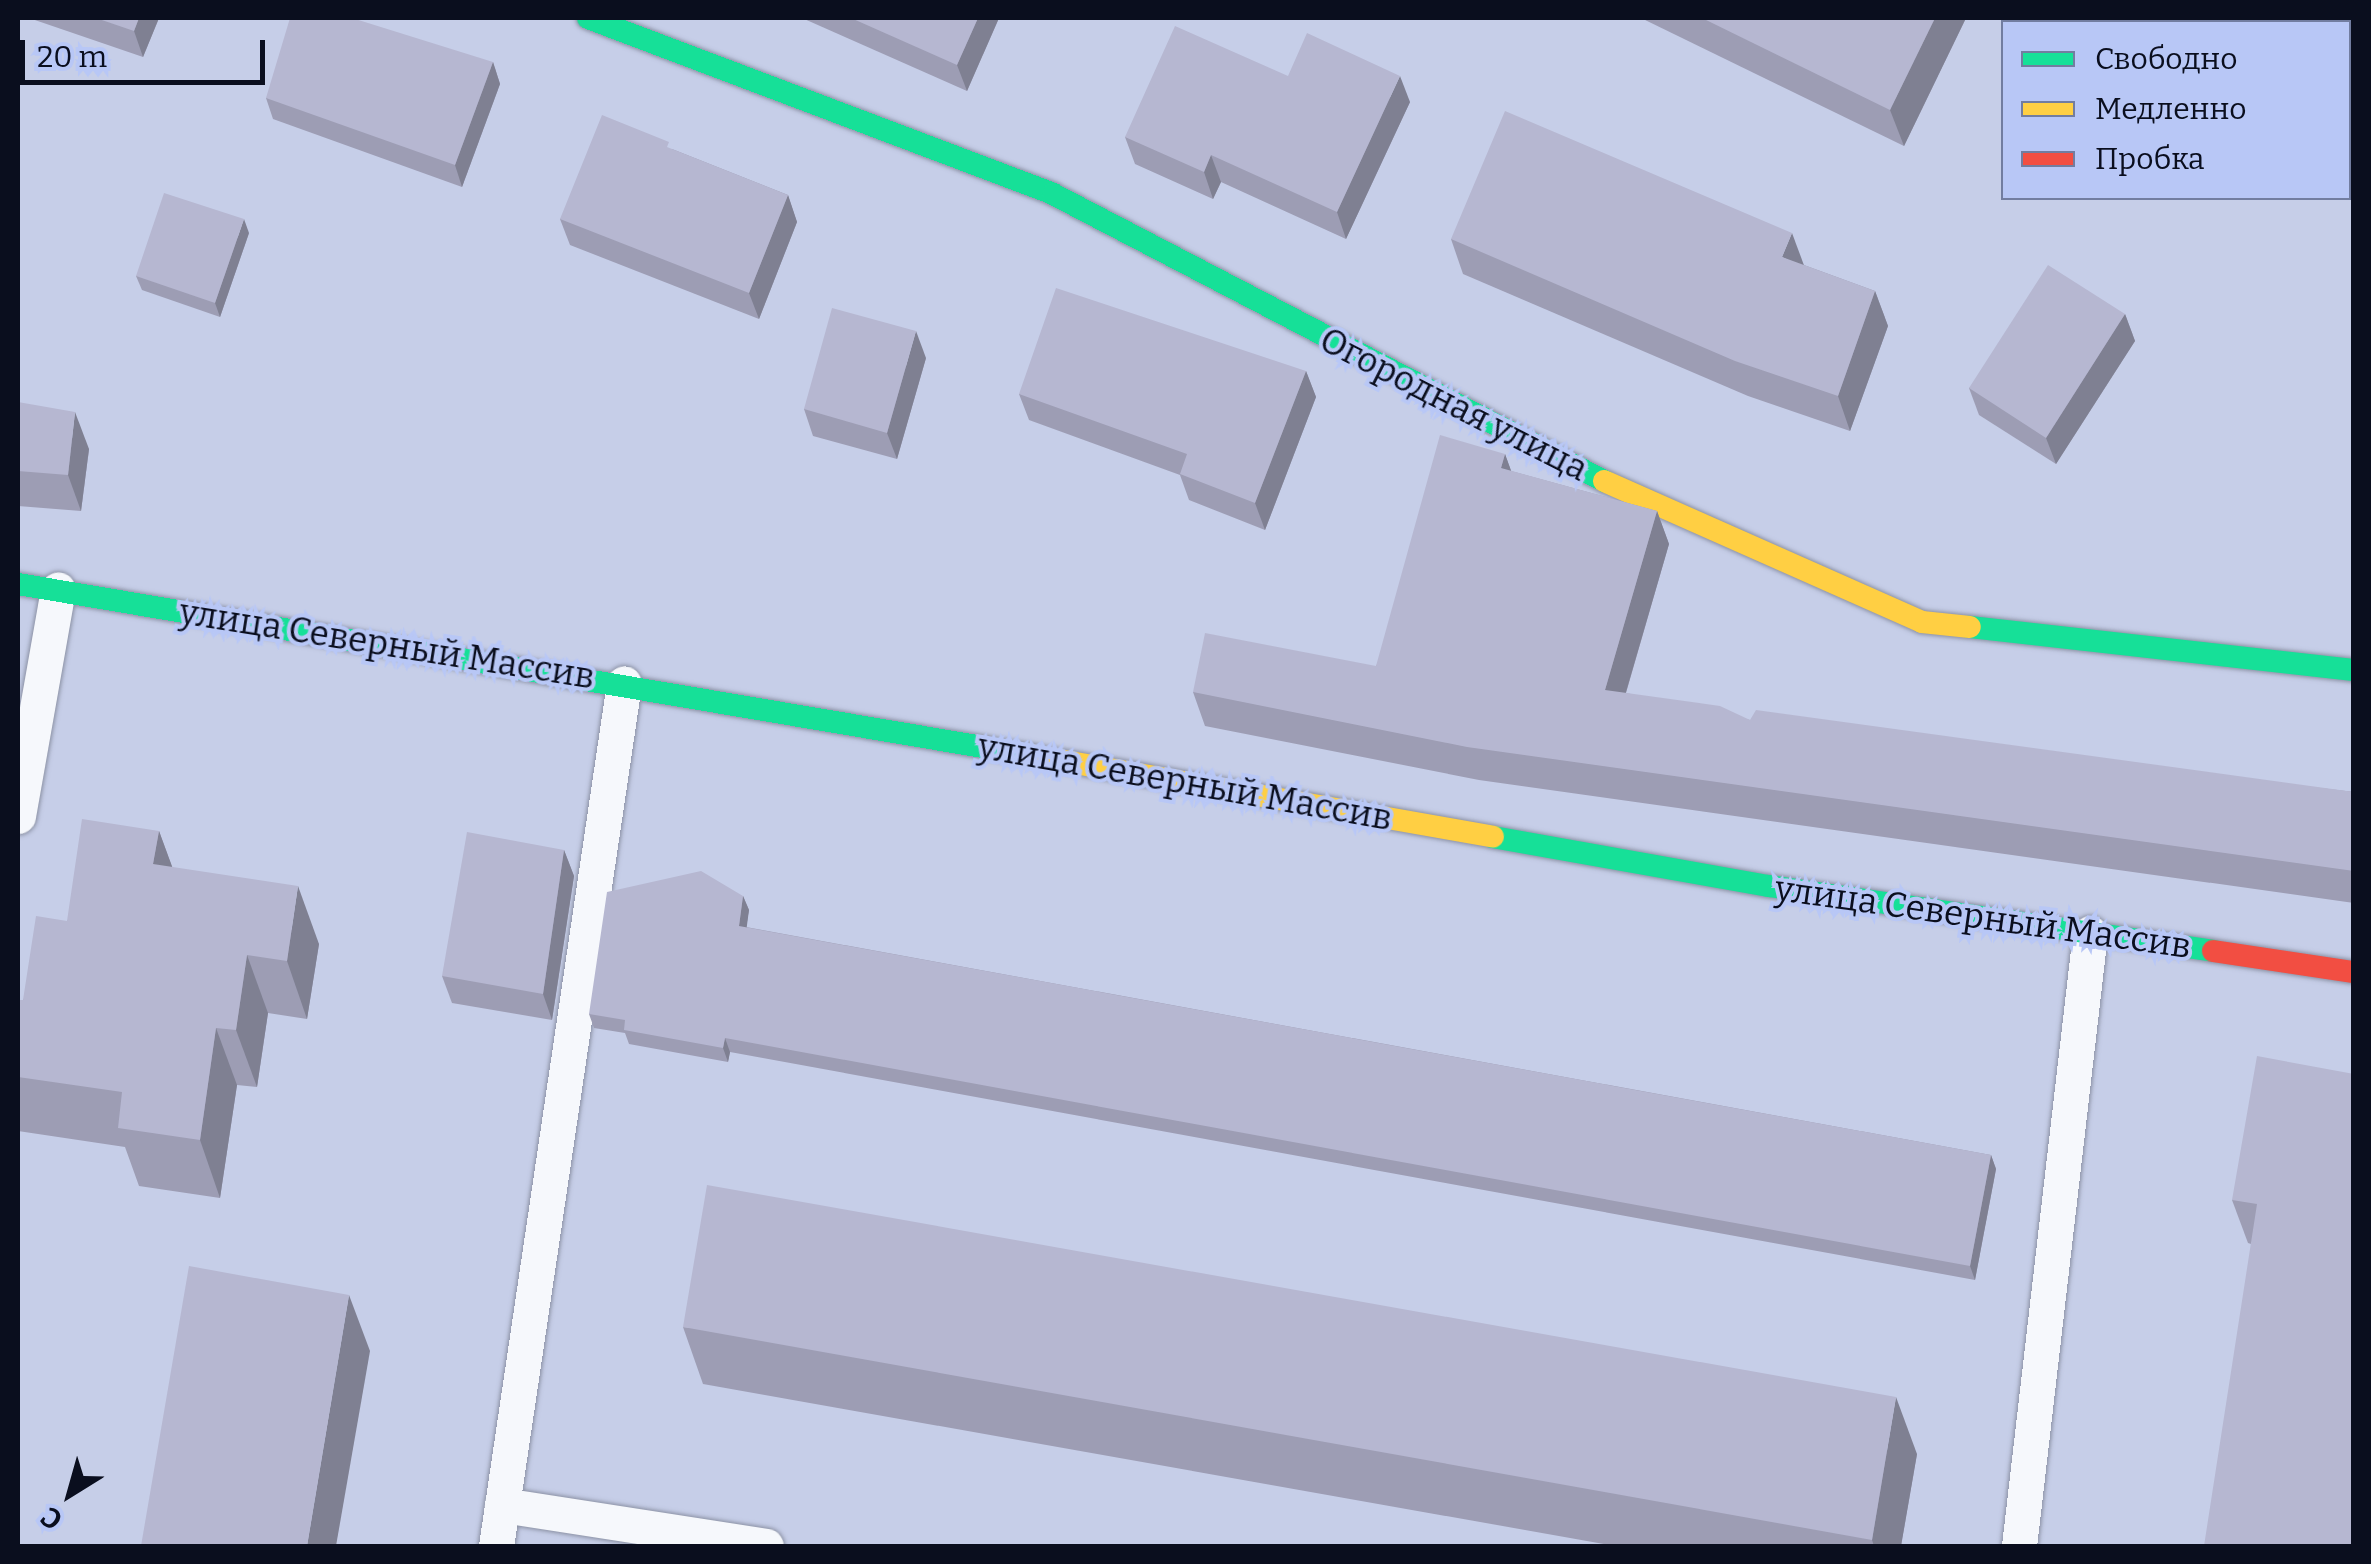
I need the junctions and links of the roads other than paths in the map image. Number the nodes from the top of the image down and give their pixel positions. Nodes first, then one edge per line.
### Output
1 (588, 18) edge
2 (18, 584) edge
3 (58, 590) junction
4 (2354, 670) edge
5 (624, 683) junction
6 (18, 816) edge
7 (2090, 933) junction
8 (2354, 972) edge
9 (502, 1506) junction
10 (496, 1546) edge
11 (766, 1546) edge
12 (2020, 1546) edge

1 - 4 street, Огородная улица
2 - 3 street, улица Северный Массив
3 - 5 street, улица Северный Массив
3 - 6 lane
5 - 7 street, улица Северный Массив
5 - 9 lane
7 - 8 street, улица Северный Массив
7 - 12 lane
9 - 10 lane
9 - 11 lane

